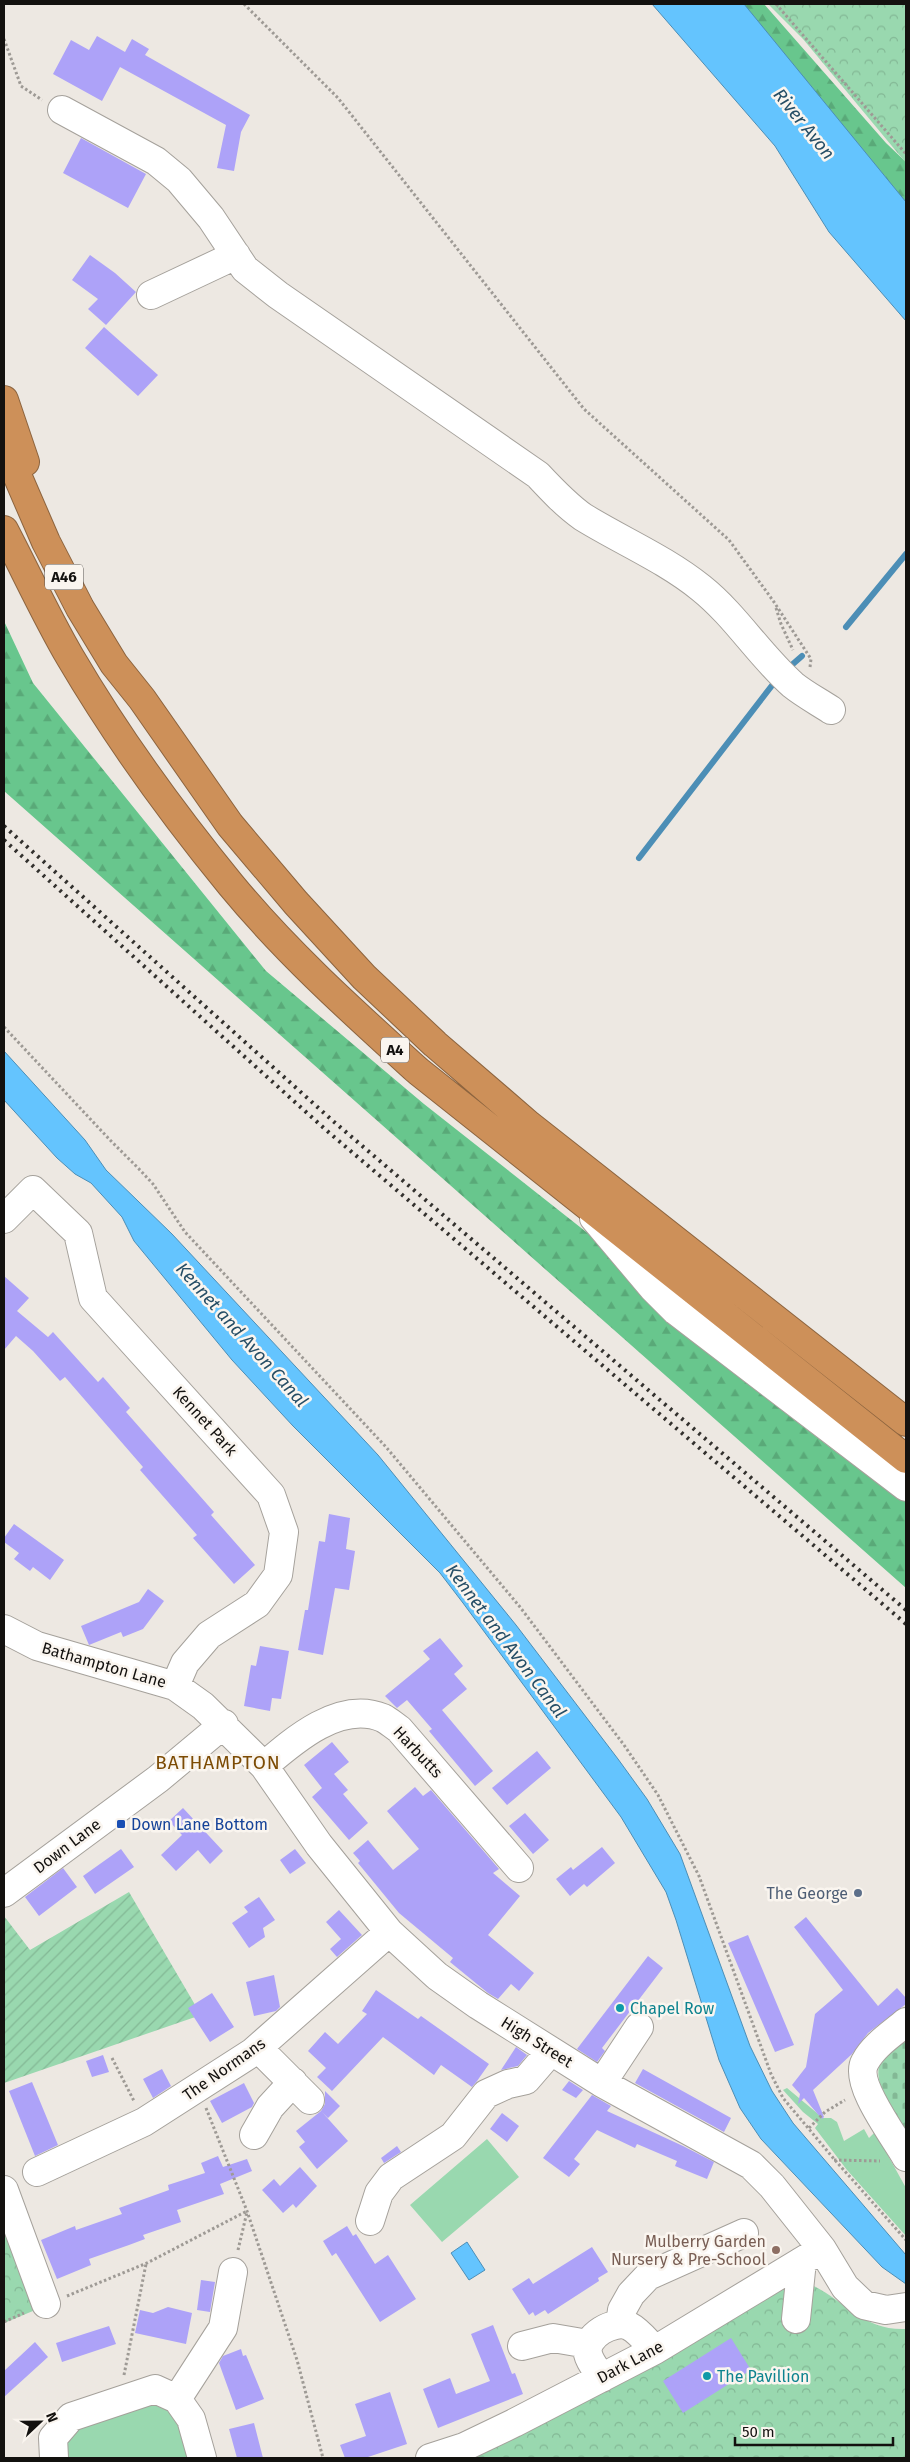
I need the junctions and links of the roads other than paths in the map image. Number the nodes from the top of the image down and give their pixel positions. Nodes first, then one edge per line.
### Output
1 (62, 110) road end
2 (236, 255) junction
3 (152, 295) dead end
4 (4, 400) edge
5 (4, 445) edge
6 (4, 530) edge
7 (142, 699) junction
8 (831, 710) dead end
9 (582, 1203) junction
10 (4, 1219) edge
11 (906, 1422) edge
12 (906, 1459) edge
13 (906, 1487) edge
14 (4, 1629) edge
15 (175, 1686) junction
16 (224, 1724) junction
17 (264, 1766) junction
18 (519, 1868) dead end
19 (4, 1894) edge
20 (388, 1932) junction
21 (906, 2022) edge
22 (638, 2027) dead end
23 (258, 2048) junction
24 (551, 2051) junction
25 (602, 2083) junction
26 (254, 2136) dead end
27 (904, 2154) edge
28 (37, 2172) dead end
29 (4, 2190) edge
30 (370, 2221) dead end
31 (744, 2234) dead end
32 (812, 2255) junction
33 (233, 2272) road end
34 (46, 2304) road end
35 (896, 2308) edge
36 (796, 2319) dead end
37 (620, 2324) junction
38 (588, 2344) junction
39 (522, 2346) dead end
40 (655, 2350) junction
41 (602, 2378) junction
42 (177, 2399) junction
43 (54, 2458) edge
44 (202, 2458) edge
45 (430, 2458) edge

1 - 2 street
2 - 3 street
2 - 8 street
4 - 7 highway
5 - 7 highway, A46
6 - 9 highway, A4
7 - 11 highway, A4
9 - 12 highway, A4
9 - 13 street
10 - 15 street, Kennet Park
14 - 15 street, Bathampton Lane
15 - 16 street, Bathampton Lane
16 - 17 street, High Street
16 - 19 street, Down Lane
17 - 18 street, Harbutts
17 - 20 street, High Street
20 - 23 street, The Normans
20 - 24 street, High Street
21 - 27 street
22 - 25 street
23 - 26 street
23 - 28 street, The Normans
24 - 25 street, High Street
24 - 30 street
25 - 32 street, High Street
29 - 34 street
31 - 37 street
32 - 35 street, High Street
32 - 36 street
32 - 40 street, Dark Lane
33 - 42 street
37 - 38 street
37 - 40 street
38 - 39 street
38 - 41 street
40 - 41 street, Dark Lane
41 - 45 street, Dark Lane
42 - 43 street
42 - 44 street

